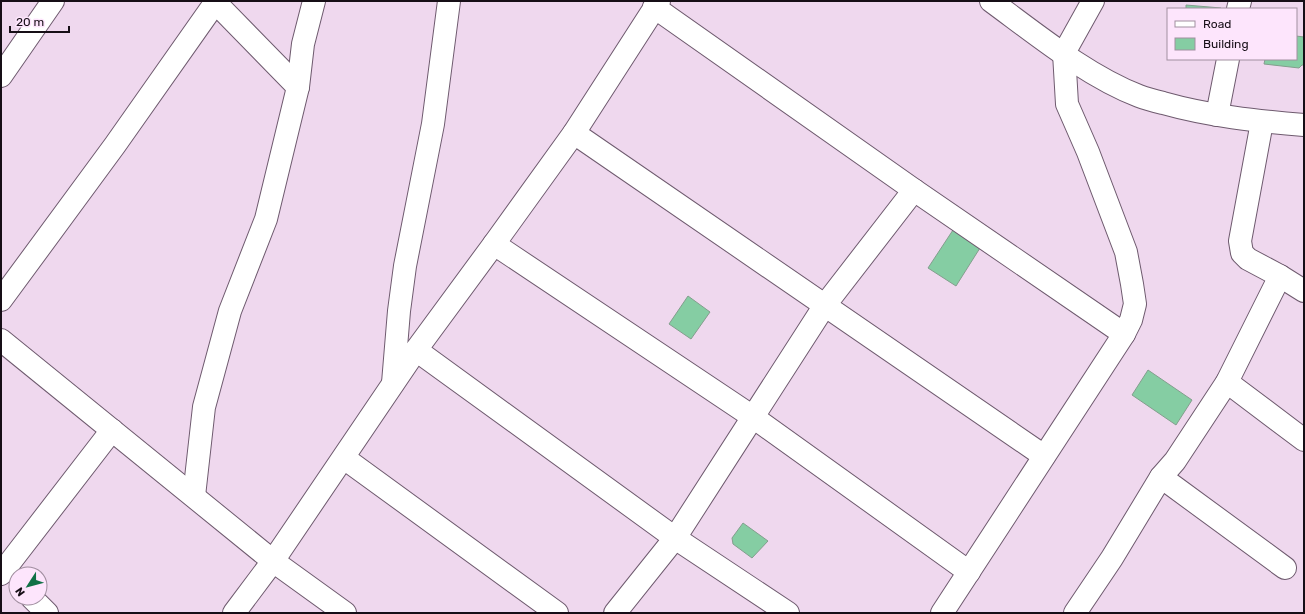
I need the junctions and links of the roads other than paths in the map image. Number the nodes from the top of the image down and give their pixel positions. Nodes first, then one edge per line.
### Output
1 (53, 1) edge
2 (314, 1) edge
3 (448, 1) edge
4 (991, 1) edge
5 (1093, 1) edge
6 (215, 2) edge
7 (657, 4) edge
8 (1064, 54) junction
9 (1228, 60) edge
10 (1, 76) edge
11 (298, 87) junction
12 (1217, 115) junction
13 (1262, 122) junction
14 (1304, 125) edge
15 (574, 133) junction
16 (914, 190) junction
17 (494, 244) junction
18 (1280, 276) junction
19 (1304, 291) edge
20 (1, 300) edge
21 (825, 305) junction
22 (1124, 334) junction
23 (1, 340) edge
24 (416, 350) junction
25 (1227, 382) junction
26 (393, 384) junction
27 (753, 417) junction
28 (112, 430) junction
29 (1304, 440) edge
30 (1044, 456) junction
31 (344, 458) junction
32 (1161, 477) junction
33 (194, 496) junction
34 (675, 538) junction
35 (273, 561) junction
36 (1285, 568) dead end
37 (969, 572) junction
38 (7, 575) edge
39 (234, 613) edge
40 (345, 613) edge
41 (557, 613) edge
42 (615, 613) edge
43 (788, 613) edge
44 (942, 613) edge
45 (1075, 613) edge

1 - 10 street
2 - 11 street
3 - 26 street
4 - 8 street
5 - 8 street
6 - 11 street
6 - 20 street
7 - 15 street
7 - 16 street
8 - 12 street
8 - 22 street
9 - 12 street
11 - 33 street
12 - 13 street
13 - 14 street
13 - 18 street
15 - 17 street
15 - 21 street
16 - 21 street
16 - 22 street
17 - 24 street
17 - 27 street
18 - 19 street
18 - 25 street
21 - 27 street
21 - 30 street
22 - 30 street
23 - 28 street
24 - 26 street
24 - 34 street
25 - 29 street
25 - 32 street
26 - 31 street
27 - 34 street
27 - 37 street
28 - 33 street
28 - 38 street
30 - 37 street
31 - 35 street
31 - 41 street
32 - 36 street
32 - 45 street
33 - 35 street
34 - 42 street
34 - 43 street
35 - 39 street
35 - 40 street
37 - 44 street

